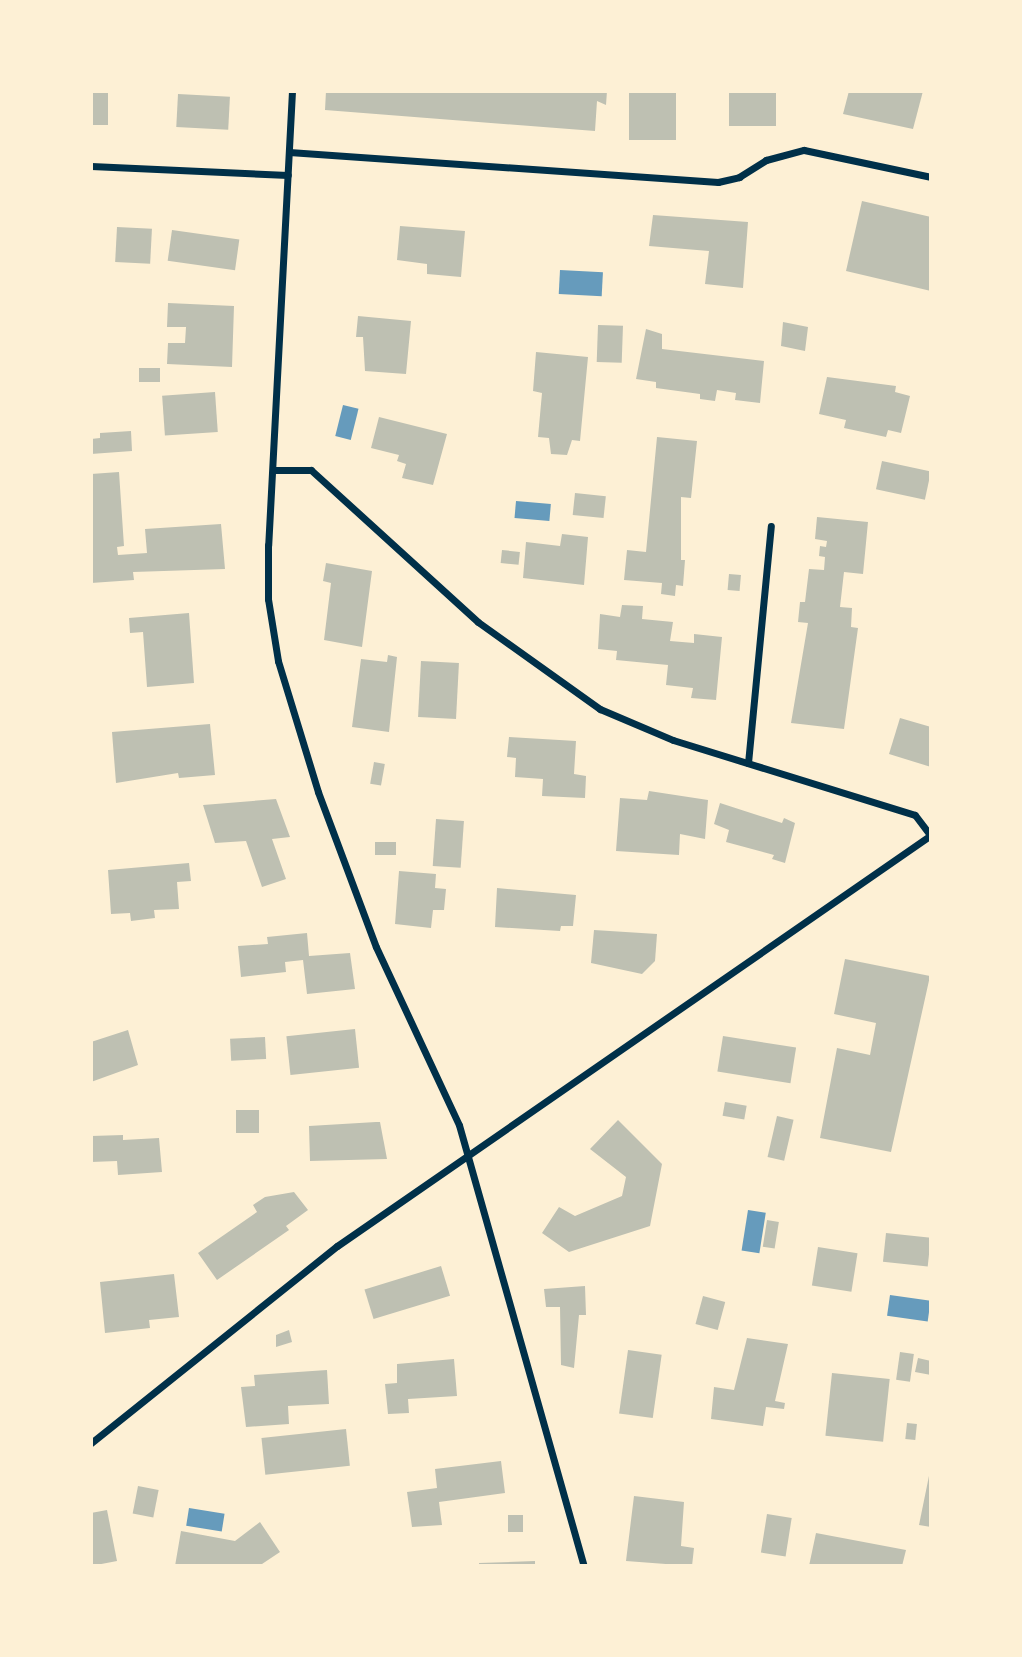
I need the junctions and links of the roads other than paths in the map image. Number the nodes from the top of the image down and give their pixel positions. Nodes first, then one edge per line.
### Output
1 (292, 91) edge
2 (289, 152) junction
3 (91, 166) edge
4 (289, 175) junction
5 (931, 177) edge
6 (274, 470) junction
7 (771, 526) dead end
8 (748, 763) junction
9 (931, 835) edge
10 (468, 1156) junction
11 (91, 1443) edge
12 (584, 1566) edge

1 - 2 street
2 - 4 street
2 - 5 street
3 - 4 street
4 - 6 street
6 - 8 street
6 - 10 street
7 - 8 street
8 - 9 street
9 - 10 street
10 - 11 street
10 - 12 street

